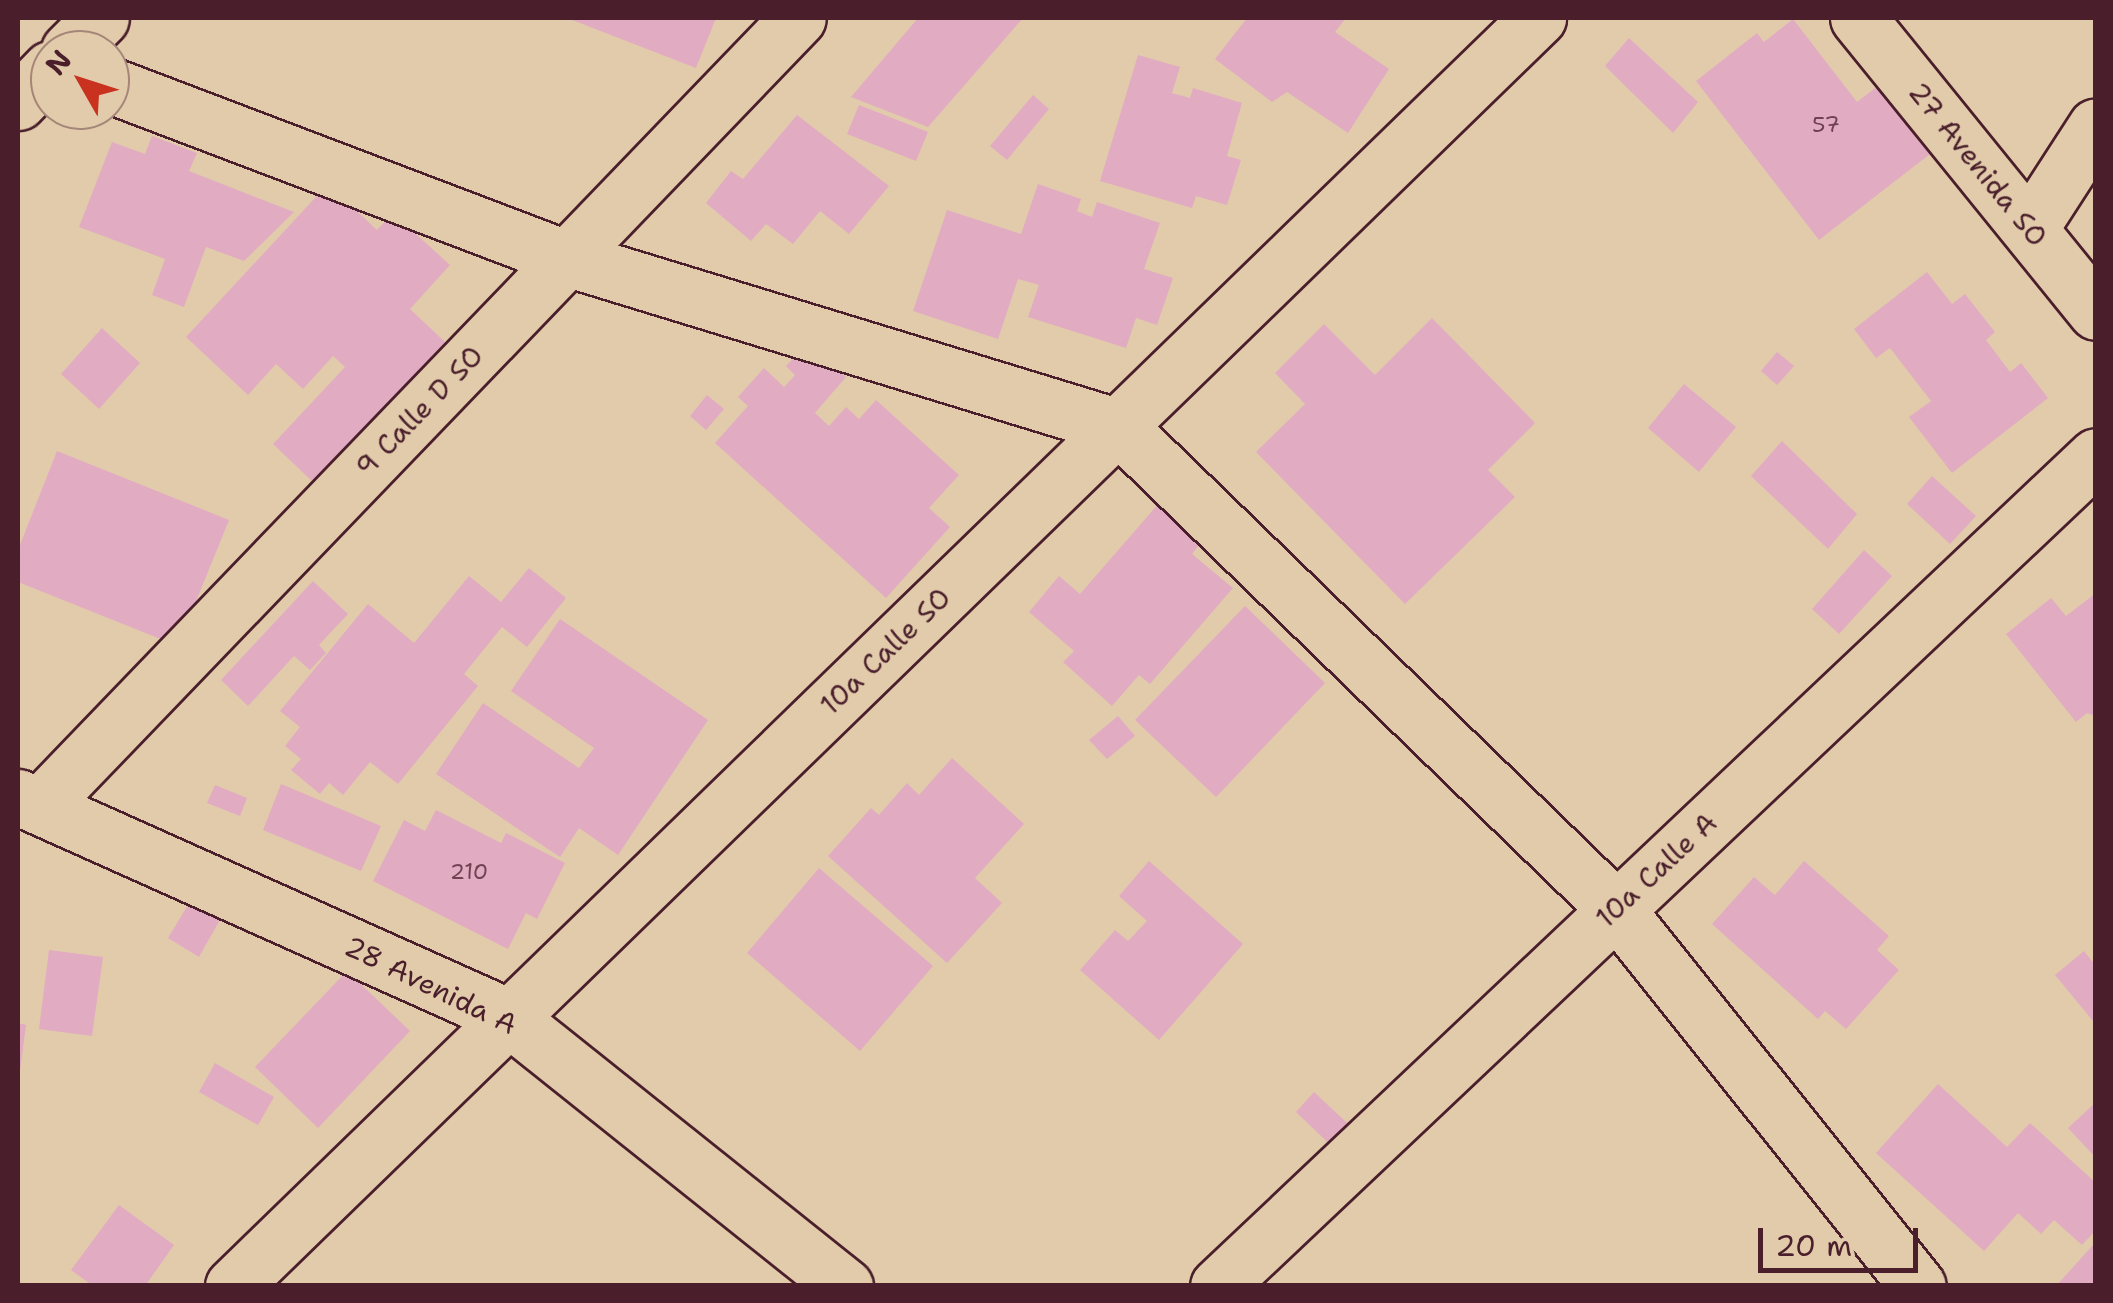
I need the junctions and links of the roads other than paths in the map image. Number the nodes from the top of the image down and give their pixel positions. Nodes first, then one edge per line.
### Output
1 (798, 18) edge
2 (1538, 18) edge
3 (1858, 18) edge
4 (130, 93) edge
5 (2096, 126) edge
6 (2030, 228) junction
7 (566, 258) junction
8 (2096, 312) edge
9 (1119, 427) junction
10 (2096, 456) edge
11 (29, 801) edge
12 (1616, 908) junction
13 (506, 1014) junction
14 (233, 1286) edge
15 (845, 1286) edge
16 (1218, 1286) edge
17 (1918, 1286) edge

1 - 7 street, 9 Calle D SO
2 - 9 street, 10a Calle SO
3 - 6 street, 27 Avenida SO
4 - 7 street
5 - 6 street
6 - 8 street, 27 Avenida SO
7 - 9 street
7 - 11 street, 9 Calle D SO
9 - 12 street
9 - 13 street, 10a Calle SO
10 - 12 street, 10a Calle A
11 - 13 street, 28 Avenida A
12 - 16 street, 10a Calle A
12 - 17 street
13 - 14 street, 10a Calle SO
13 - 15 street, 28 Avenida A

